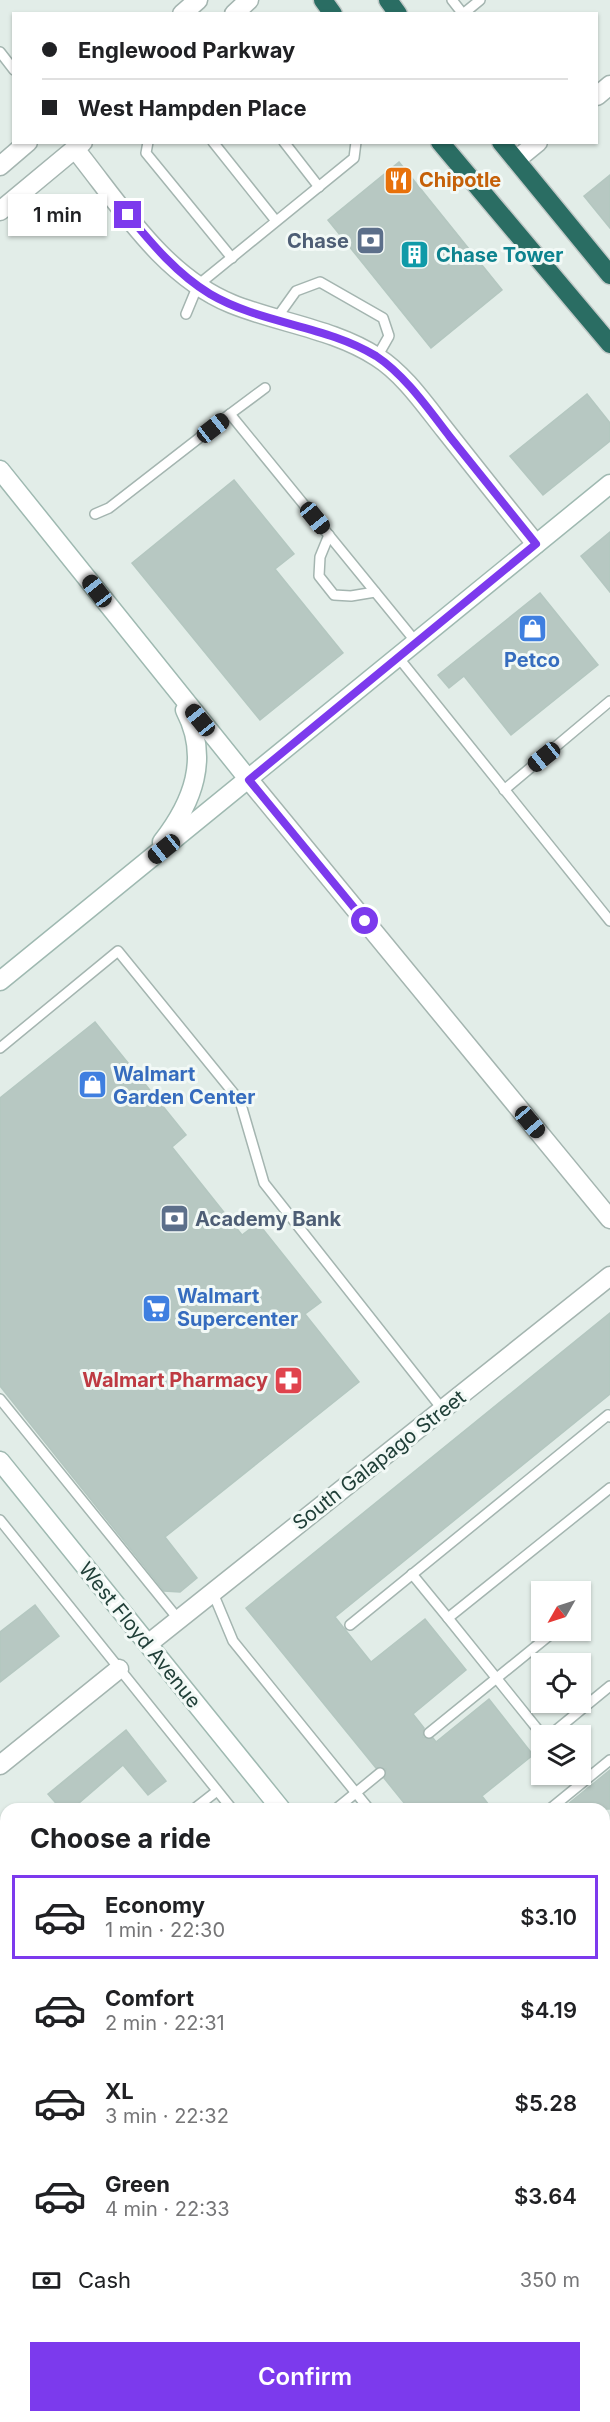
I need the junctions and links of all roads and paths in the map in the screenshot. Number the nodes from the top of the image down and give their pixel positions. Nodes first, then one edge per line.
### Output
1 (198, 0) edge
2 (249, 0) edge
3 (388, 0) edge
4 (452, 0) edge
5 (480, 0) edge
6 (184, 12) edge
7 (236, 12) edge
8 (397, 12) edge
9 (461, 12) edge
10 (465, 12) edge
11 (0, 52) edge
12 (12, 67) edge
13 (610, 85) edge
14 (598, 95) edge
15 (26, 144) edge
16 (148, 144) edge
17 (215, 144) edge
18 (286, 144) edge
19 (356, 144) edge
20 (442, 144) edge
21 (503, 144) edge
22 (536, 144) edge
23 (76, 145) edge
24 (516, 160) junction
25 (0, 166) edge
26 (319, 187) junction
27 (0, 211) edge
28 (276, 221) junction
29 (232, 258) junction
30 (610, 275) edge
31 (198, 285) junction
32 (186, 314) dead end
33 (276, 319) junction
34 (610, 344) edge
35 (377, 357) junction
36 (265, 388) dead end
37 (230, 414) junction
38 (0, 470) edge
39 (610, 484) edge
40 (95, 514) dead end
41 (329, 535) junction
42 (536, 544) junction
43 (375, 592) junction
44 (416, 642) junction
45 (398, 657) junction
46 (172, 685) junction
47 (610, 701) edge
48 (249, 780) junction
49 (504, 790) junction
50 (147, 862) junction
51 (610, 921) edge
52 (0, 981) edge
53 (0, 1048) edge
54 (610, 1219) edge
55 (610, 1276) edge
56 (0, 1399) edge
57 (443, 1410) junction
58 (610, 1417) edge
59 (0, 1461) edge
60 (610, 1488) edge
61 (0, 1521) edge
62 (412, 1574) junction
63 (213, 1593) junction
64 (448, 1618) junction
65 (179, 1620) junction
66 (350, 1624) dead end
67 (542, 1641) edge
68 (148, 1644) junction
69 (119, 1669) junction
70 (497, 1678) junction
71 (610, 1686) edge
72 (534, 1725) edge
73 (562, 1725) edge
74 (429, 1733) dead end
75 (610, 1760) edge
76 (0, 1765) edge
77 (380, 1773) dead end
78 (591, 1775) edge
79 (579, 1785) edge
80 (217, 1791) junction
81 (356, 1793) junction
82 (202, 1803) edge
83 (227, 1803) edge
84 (276, 1803) edge
85 (344, 1803) edge
86 (364, 1803) edge
87 (557, 1803) edge

1 - 6 street
2 - 7 street
3 - 8 highway
4 - 9 lane
5 - 10 lane
11 - 12 lane
13 - 14 street
15 - 25 street
16 - 29 lane
17 - 28 lane
18 - 26 lane
19 - 26 lane
20 - 34 highway
21 - 24 highway
22 - 24 street
23 - 27 street
23 - 31 street
24 - 30 highway
26 - 28 lane
28 - 29 lane
29 - 31 lane
31 - 32 lane
31 - 33 street
33 - 35 street
33 - 35 lane
35 - 42 street
36 - 37 lane
37 - 40 lane
37 - 41 lane
38 - 46 street
39 - 42 street
41 - 43 lane
41 - 43 lane
42 - 44 street
43 - 44 lane
44 - 45 street
45 - 48 street
45 - 49 lane
46 - 48 street
46 - 50 street
47 - 49 lane
48 - 50 street
48 - 54 street
49 - 51 lane
50 - 52 street
53 - 57 lane
55 - 57 street, South Galapago Street
56 - 65 lane
57 - 63 street, South Galapago Street
58 - 62 lane
59 - 68 street, West Floyd Avenue
60 - 64 lane
61 - 69 lane, West Floyd Avenue
62 - 64 lane
62 - 66 lane
63 - 65 street, South Galapago Street
63 - 81 lane
64 - 70 lane
65 - 68 street, South Galapago Street
67 - 70 lane
68 - 84 street, West Floyd Avenue
69 - 76 street
69 - 80 lane, West Floyd Avenue
70 - 72 lane
70 - 74 lane
71 - 73 lane
75 - 78 lane
77 - 81 lane
79 - 87 lane
80 - 82 lane
80 - 83 lane, West Floyd Avenue
81 - 85 lane
81 - 86 lane

